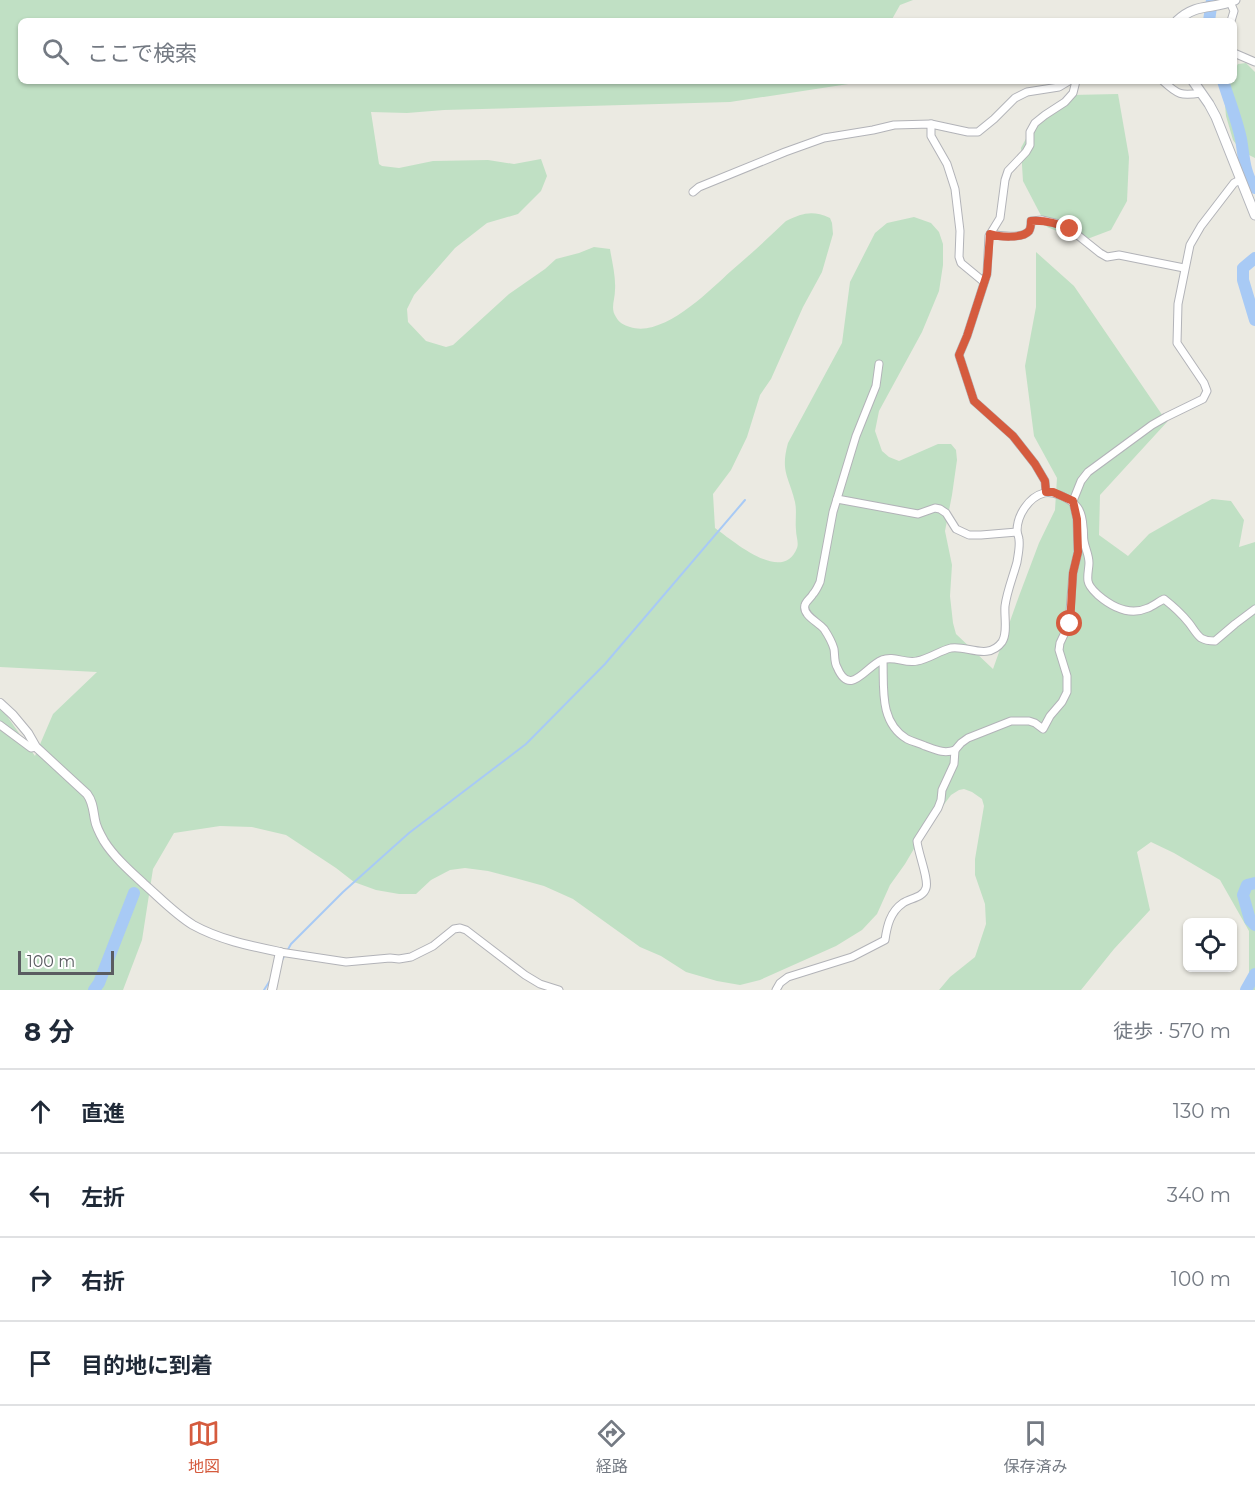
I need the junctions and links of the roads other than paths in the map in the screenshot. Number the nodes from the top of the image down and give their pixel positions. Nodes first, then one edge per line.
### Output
1 (1231, 2) edge
2 (1180, 18) edge
3 (1232, 18) edge
4 (1237, 55) edge
5 (1255, 62) edge
6 (1064, 84) edge
7 (1075, 84) edge
8 (1166, 84) edge
9 (1195, 84) edge
10 (1201, 93) junction
11 (932, 124) junction
12 (1240, 180) junction
13 (693, 192) dead end
14 (1255, 215) edge
15 (990, 234) junction
16 (1184, 268) junction
17 (984, 282) junction
18 (879, 364) dead end
19 (1046, 492) junction
20 (837, 499) junction
21 (1073, 501) junction
22 (1017, 532) junction
23 (1255, 609) edge
24 (883, 660) junction
25 (0, 703) edge
26 (0, 725) edge
27 (36, 747) junction
28 (956, 750) junction
29 (280, 952) junction
30 (272, 990) edge
31 (559, 990) edge
32 (776, 990) edge

1 - 2 main road
1 - 3 street
4 - 5 street
6 - 11 street
7 - 15 street
8 - 10 street
9 - 10 main road
10 - 12 main road
11 - 13 street
11 - 17 street
12 - 14 main road
12 - 16 street
15 - 16 street
15 - 17 street
16 - 21 street
17 - 19 street
18 - 20 street
19 - 21 street
19 - 22 street
20 - 22 street
20 - 24 street
21 - 23 street
21 - 28 street
22 - 24 street
24 - 28 street
25 - 27 street
26 - 27 street
27 - 29 street
28 - 32 street
29 - 30 street
29 - 31 street

